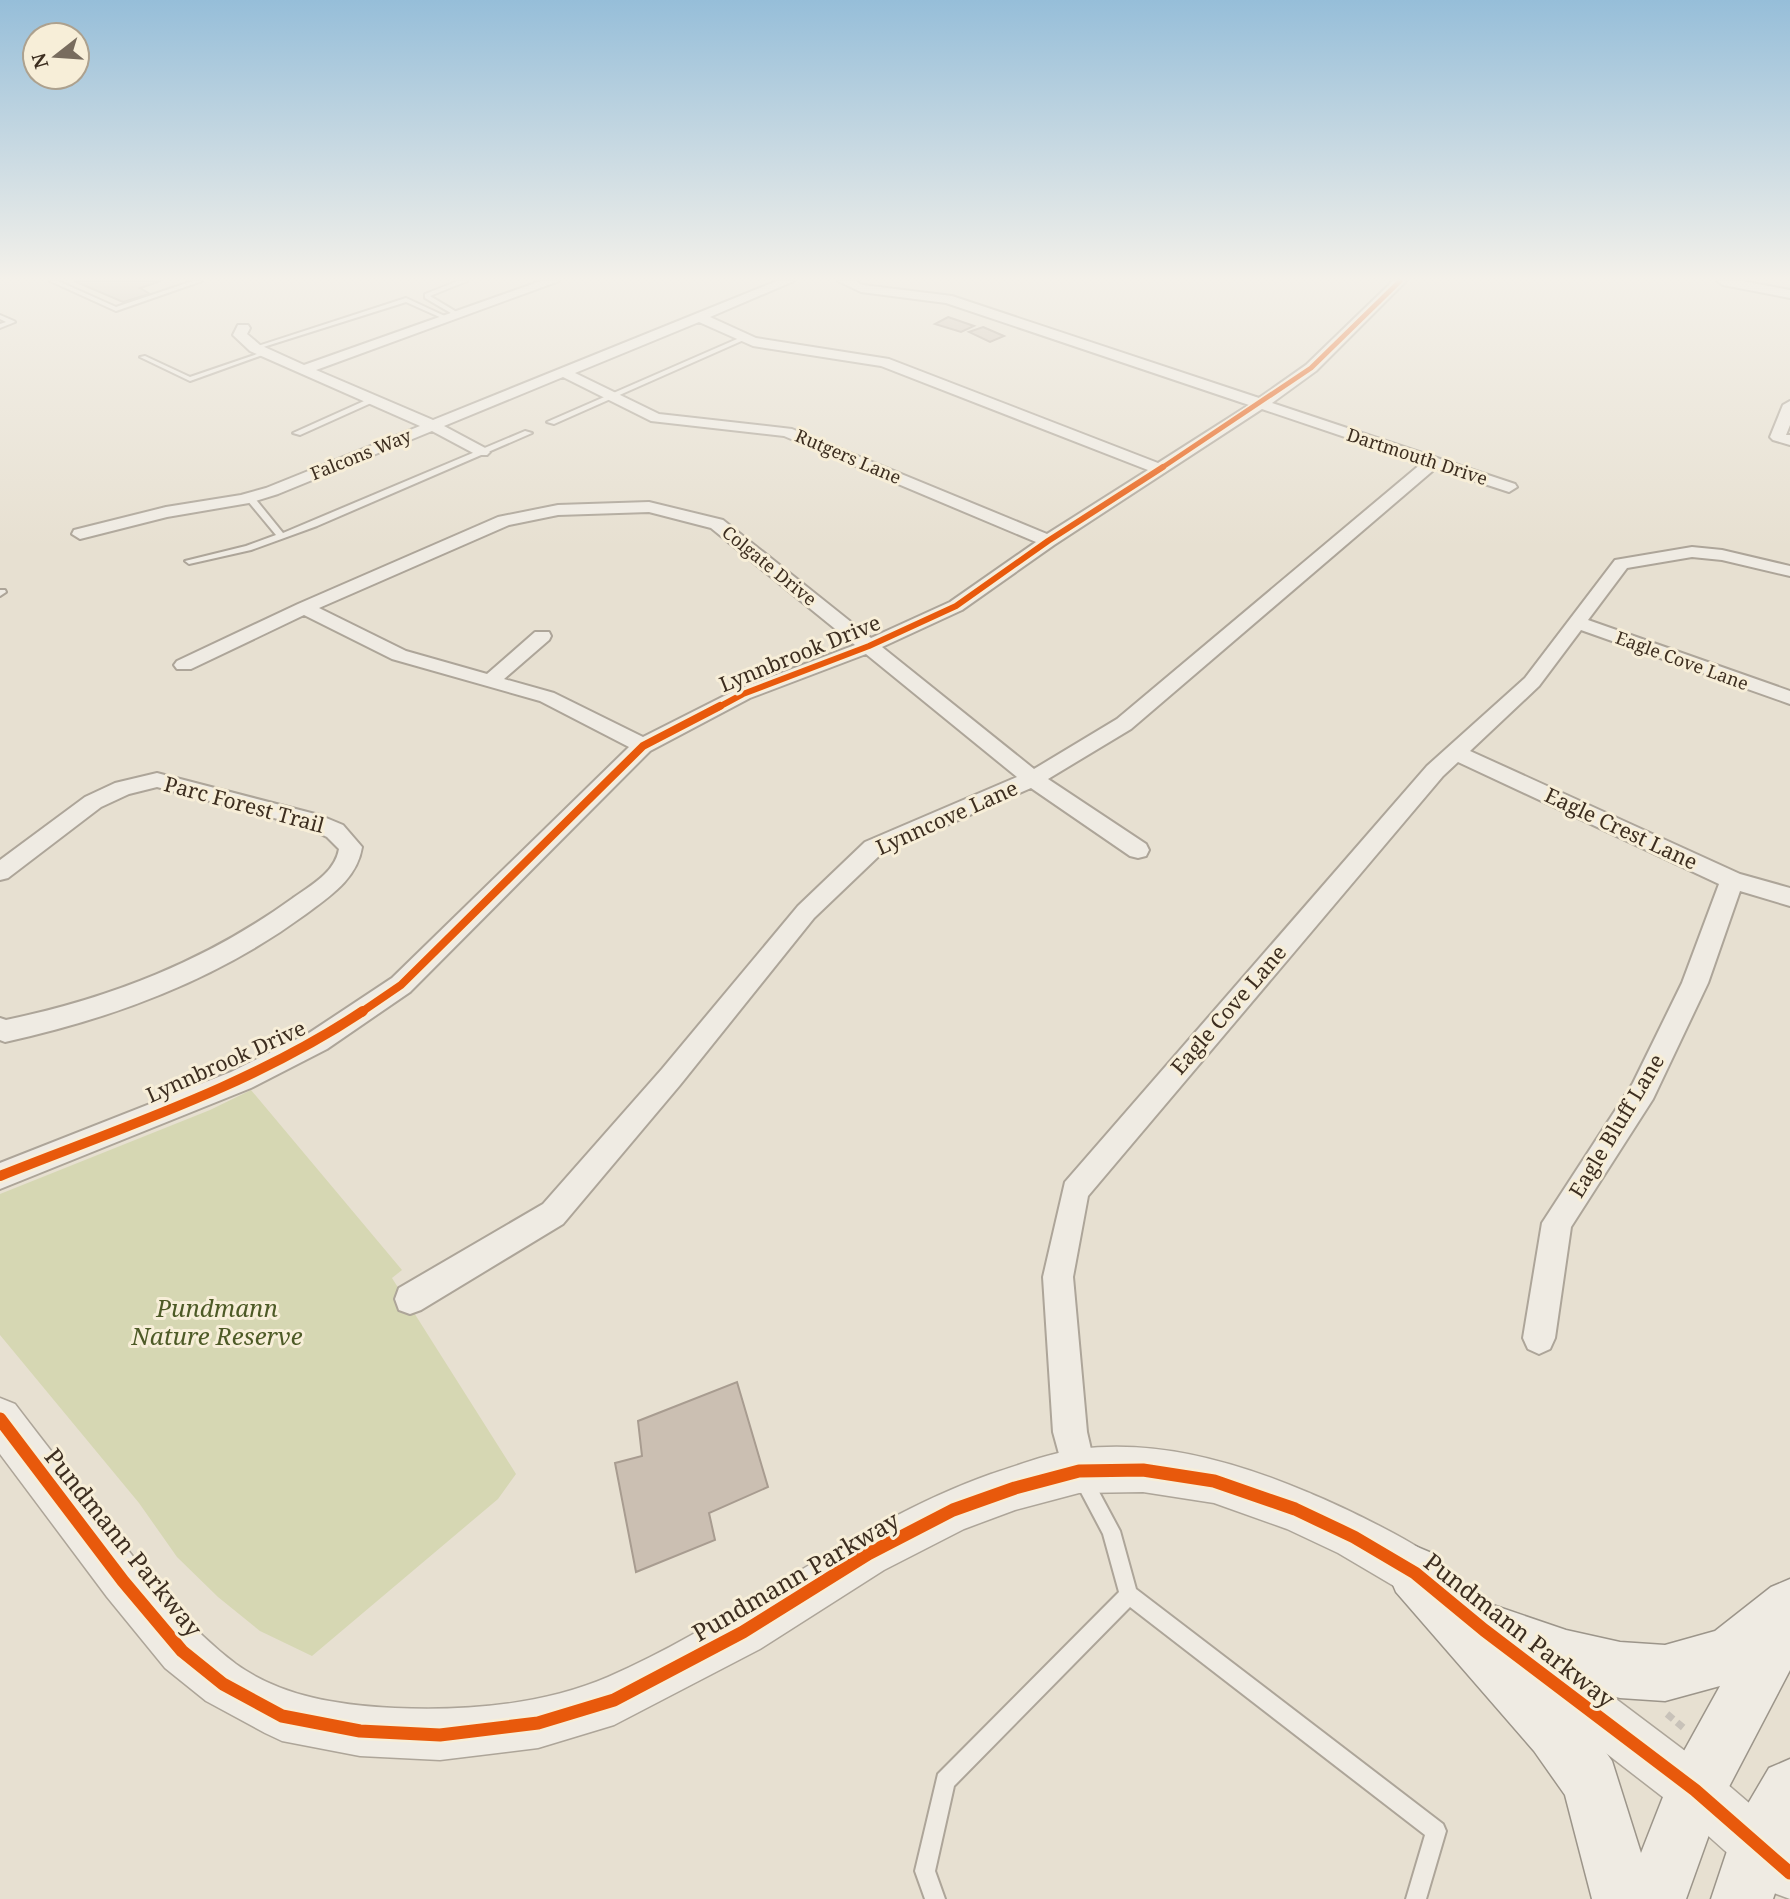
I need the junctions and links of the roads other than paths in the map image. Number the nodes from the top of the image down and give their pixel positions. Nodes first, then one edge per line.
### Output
1 (170, 370) edge
2 (213, 370) edge
3 (306, 370) edge
4 (569, 370) edge
5 (671, 370) edge
6 (904, 370) edge
7 (1155, 370) edge
8 (1309, 370) edge
9 (563, 372) junction
10 (610, 396) junction
11 (376, 400) junction
12 (1259, 405) junction
13 (1790, 405) edge
14 (551, 422) dead end
15 (433, 426) junction
16 (297, 433) dead end
17 (528, 433) dead end
18 (1790, 440) edge
19 (482, 452) junction
20 (1433, 461) junction
21 (1160, 468) junction
22 (1509, 487) dead end
23 (250, 498) junction
24 (80, 534) dead end
25 (281, 536) junction
26 (1048, 541) junction
27 (189, 561) dead end
28 (1790, 571) edge
29 (304, 608) junction
30 (1575, 622) junction
31 (542, 636) dead end
32 (869, 646) junction
33 (184, 665) dead end
34 (490, 681) junction
35 (1790, 698) edge
36 (643, 747) junction
37 (1455, 752) junction
38 (1033, 779) junction
39 (1138, 850) dead end
40 (0, 873) edge
41 (1732, 880) junction
42 (1790, 897) edge
43 (0, 1029) edge
44 (0, 1176) edge
45 (410, 1299) dead end
46 (1539, 1338) dead end
47 (0, 1419) edge
48 (1079, 1471) junction
49 (1415, 1573) junction
50 (1129, 1595) junction
51 (1790, 1606) edge
52 (1790, 1614) edge
53 (1484, 1630) junction
54 (1790, 1788) edge
55 (1695, 1790) junction
56 (1763, 1872) edge
57 (935, 1899) edge
58 (1416, 1899) edge
59 (1623, 1899) edge
60 (1655, 1899) edge

1 - 2 lane
3 - 11 street
4 - 9 street, Falcons Way
5 - 10 lane
6 - 21 street
7 - 12 street, Dartmouth Drive
8 - 12 street, Lynnbrook Drive
9 - 10 street, Rutgers Lane
9 - 15 street, Falcons Way
10 - 14 lane
10 - 26 street, Rutgers Lane
11 - 15 street
11 - 16 lane
12 - 20 street, Dartmouth Drive
12 - 21 street, Lynnbrook Drive
13 - 18 street
15 - 19 street
15 - 23 street, Falcons Way
17 - 19 lane
19 - 25 lane
20 - 22 street, Dartmouth Drive
20 - 38 street, Lynncove Lane
21 - 26 street, Lynnbrook Drive
23 - 24 street, Falcons Way
23 - 25 lane
25 - 27 lane
26 - 32 street, Lynnbrook Drive
28 - 30 street, Eagle Cove Lane
29 - 32 street, Colgate Drive
29 - 33 street, Colgate Drive
29 - 34 street
30 - 35 street, Eagle Cove Lane
30 - 37 street, Eagle Cove Lane
31 - 34 street
32 - 36 street, Lynnbrook Drive
32 - 38 street, Colgate Drive
34 - 36 street
36 - 44 street, Lynnbrook Drive
37 - 41 street, Eagle Crest Lane
37 - 48 street, Eagle Cove Lane
38 - 39 street, Colgate Drive
38 - 45 street, Lynncove Lane
40 - 43 street, Parc Forest Trail
41 - 42 street, Eagle Crest Lane
41 - 46 street, Eagle Bluff Lane
47 - 48 street, Pundmann Parkway
48 - 49 street, Pundmann Parkway
48 - 50 lane
49 - 53 street, Pundmann Parkway
49 - 59 main road
50 - 57 lane
50 - 58 lane
51 - 53 main road
52 - 55 main road
53 - 55 street, Pundmann Parkway
54 - 56 main road
55 - 56 street, Pundmann Parkway
55 - 60 main road

